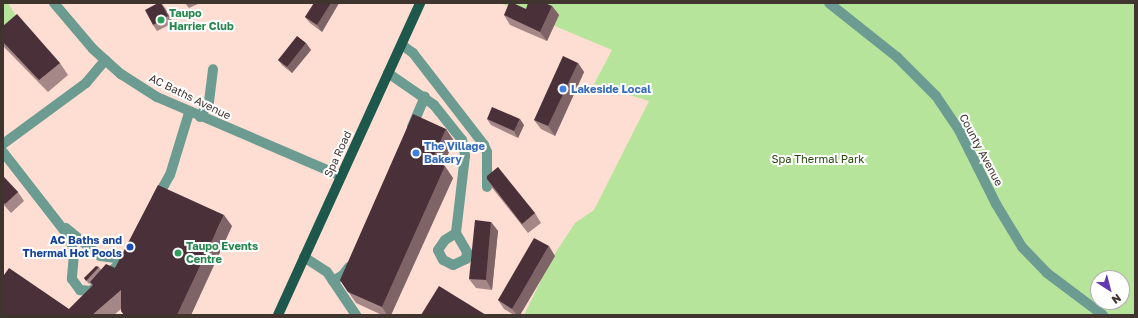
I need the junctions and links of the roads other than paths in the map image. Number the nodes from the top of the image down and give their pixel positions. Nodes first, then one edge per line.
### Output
1 (54, 3) edge
2 (420, 3) edge
3 (829, 3) edge
4 (402, 45) junction
5 (105, 60) junction
6 (213, 69) dead end
7 (388, 73) junction
8 (425, 98) junction
9 (189, 113) junction
10 (200, 117) junction
11 (409, 134) edge
12 (3, 144) edge
13 (3, 152) edge
14 (341, 176) junction
15 (487, 187) edge
16 (151, 210) edge
17 (62, 225) junction
18 (456, 233) dead end
19 (131, 250) edge
20 (354, 256) edge
21 (304, 257) junction
22 (124, 259) junction
23 (333, 281) junction
24 (278, 315) edge
25 (356, 315) edge
26 (1103, 315) edge

1 - 5 street, AC Baths Avenue
2 - 4 main road, Spa Road
3 - 26 street, County Avenue
4 - 7 main road, Spa Road
4 - 15 street
5 - 9 street, AC Baths Avenue
5 - 12 street
6 - 10 street
7 - 8 street
7 - 14 main road, Spa Road
8 - 11 street
8 - 18 street
9 - 10 street, AC Baths Avenue
9 - 16 street
10 - 14 street, AC Baths Avenue
13 - 17 street
14 - 21 main road, Spa Road
17 - 22 street
17 - 22 street
19 - 22 street
20 - 23 street
21 - 23 street
21 - 24 main road, Spa Road
23 - 25 street

